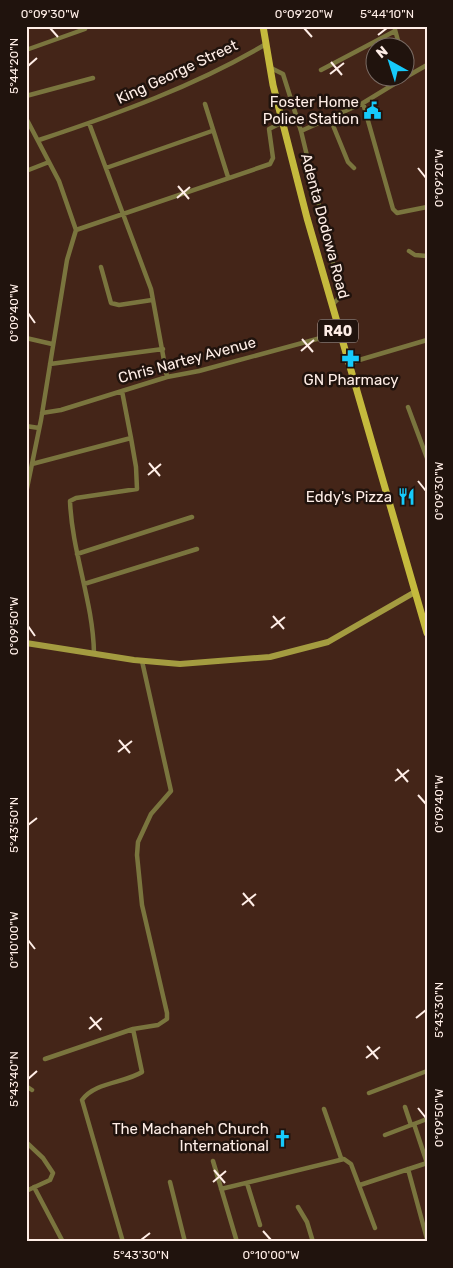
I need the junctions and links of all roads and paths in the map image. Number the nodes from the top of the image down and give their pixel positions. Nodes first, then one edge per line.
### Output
1 (263, 26) edge
2 (395, 29) edge
3 (85, 30) dead end
4 (266, 44) junction
5 (26, 50) edge
6 (271, 68) junction
7 (320, 70) dead end
8 (93, 78) dead end
9 (387, 88) edge
10 (26, 96) edge
11 (364, 103) junction
12 (205, 104) dead end
13 (26, 118) edge
14 (330, 118) junction
15 (283, 122) junction
16 (89, 123) junction
17 (212, 131) junction
18 (301, 131) junction
19 (39, 140) junction
20 (49, 162) junction
21 (106, 168) junction
22 (354, 168) dead end
23 (26, 171) edge
24 (228, 176) junction
25 (427, 208) edge
26 (122, 214) junction
27 (76, 230) junction
28 (408, 251) dead end
29 (427, 256) edge
30 (101, 267) dead end
31 (152, 300) junction
32 (332, 305) junction
33 (339, 333) junction
34 (26, 338) edge
35 (427, 340) edge
36 (52, 344) junction
37 (163, 349) junction
38 (50, 364) junction
39 (348, 364) junction
40 (167, 377) junction
41 (122, 391) junction
42 (408, 407) dead end
43 (42, 413) junction
44 (26, 426) edge
45 (39, 428) junction
46 (131, 438) junction
47 (427, 458) edge
48 (32, 464) junction
49 (26, 493) edge
50 (192, 517) dead end
51 (197, 549) dead end
52 (77, 554) junction
53 (84, 584) junction
54 (414, 592) junction
55 (427, 633) edge
56 (26, 643) edge
57 (94, 653) junction
58 (142, 661) junction
59 (133, 1029) junction
60 (45, 1059) dead end
61 (427, 1071) edge
62 (26, 1086) edge
63 (32, 1090) dead end
64 (369, 1094) dead end
65 (406, 1107) dead end
66 (324, 1109) dead end
67 (427, 1119) edge
68 (412, 1125) junction
69 (385, 1135) dead end
70 (26, 1142) edge
71 (342, 1158) junction
72 (213, 1162) dead end
73 (427, 1163) edge
74 (408, 1169) junction
75 (170, 1182) dead end
76 (246, 1183) junction
77 (360, 1185) junction
78 (34, 1188) junction
79 (220, 1189) junction
80 (26, 1191) edge
81 (298, 1206) dead end
82 (260, 1225) dead end
83 (375, 1228) dead end
84 (427, 1239) edge
85 (63, 1242) edge
86 (123, 1242) edge
87 (185, 1242) edge
88 (237, 1242) edge
89 (313, 1242) edge

1 - 4 main road, Adenta Dodowa Road / R40
2 - 7 street
3 - 5 street
4 - 6 main road, Adenta Dodowa Road / R40
4 - 16 street, King George Street
6 - 15 main road, Adenta Dodowa Road / R40
6 - 18 street
8 - 10 street
9 - 11 street
11 - 14 street
11 - 25 street
12 - 17 street
13 - 19 street
14 - 18 street
14 - 22 street
15 - 24 street
15 - 32 main road, Adenta Dodowa Road / R40
16 - 19 street, King George Street
16 - 21 street
17 - 21 street
17 - 24 street
18 - 32 street
19 - 20 street
20 - 23 street
20 - 27 street
21 - 26 street
24 - 26 street
26 - 27 street
26 - 31 street
27 - 36 street
28 - 29 street
30 - 31 street
31 - 37 street
32 - 33 main road, Adenta Dodowa Road / R40
33 - 39 main road, Adenta Dodowa Road / R40
33 - 40 street, Chris Nartey Avenue
34 - 36 street
35 - 39 street
36 - 38 street
37 - 38 street
37 - 40 street
38 - 43 street
39 - 54 main road, Adenta Dodowa Road / R40
40 - 41 street, Chris Nartey Avenue
41 - 43 street, Chris Nartey Avenue
41 - 46 street
42 - 47 street
43 - 45 street
44 - 45 street
45 - 48 street
46 - 48 street
46 - 52 street
48 - 49 street
50 - 52 street
51 - 53 street
52 - 53 street
53 - 57 street
54 - 55 main road, Adenta Dodowa Road / R40
54 - 58 street
56 - 57 street
57 - 58 street
58 - 59 street
59 - 60 street
59 - 86 street
61 - 64 street
62 - 63 street
65 - 68 street
66 - 71 street
67 - 68 street
68 - 69 street
68 - 73 street
70 - 78 street
71 - 76 street
71 - 77 street
72 - 79 street
73 - 74 street
74 - 77 street
74 - 84 street
75 - 87 street
76 - 79 street
76 - 82 street
77 - 83 street
78 - 80 street
78 - 85 street
79 - 88 street
81 - 89 street

